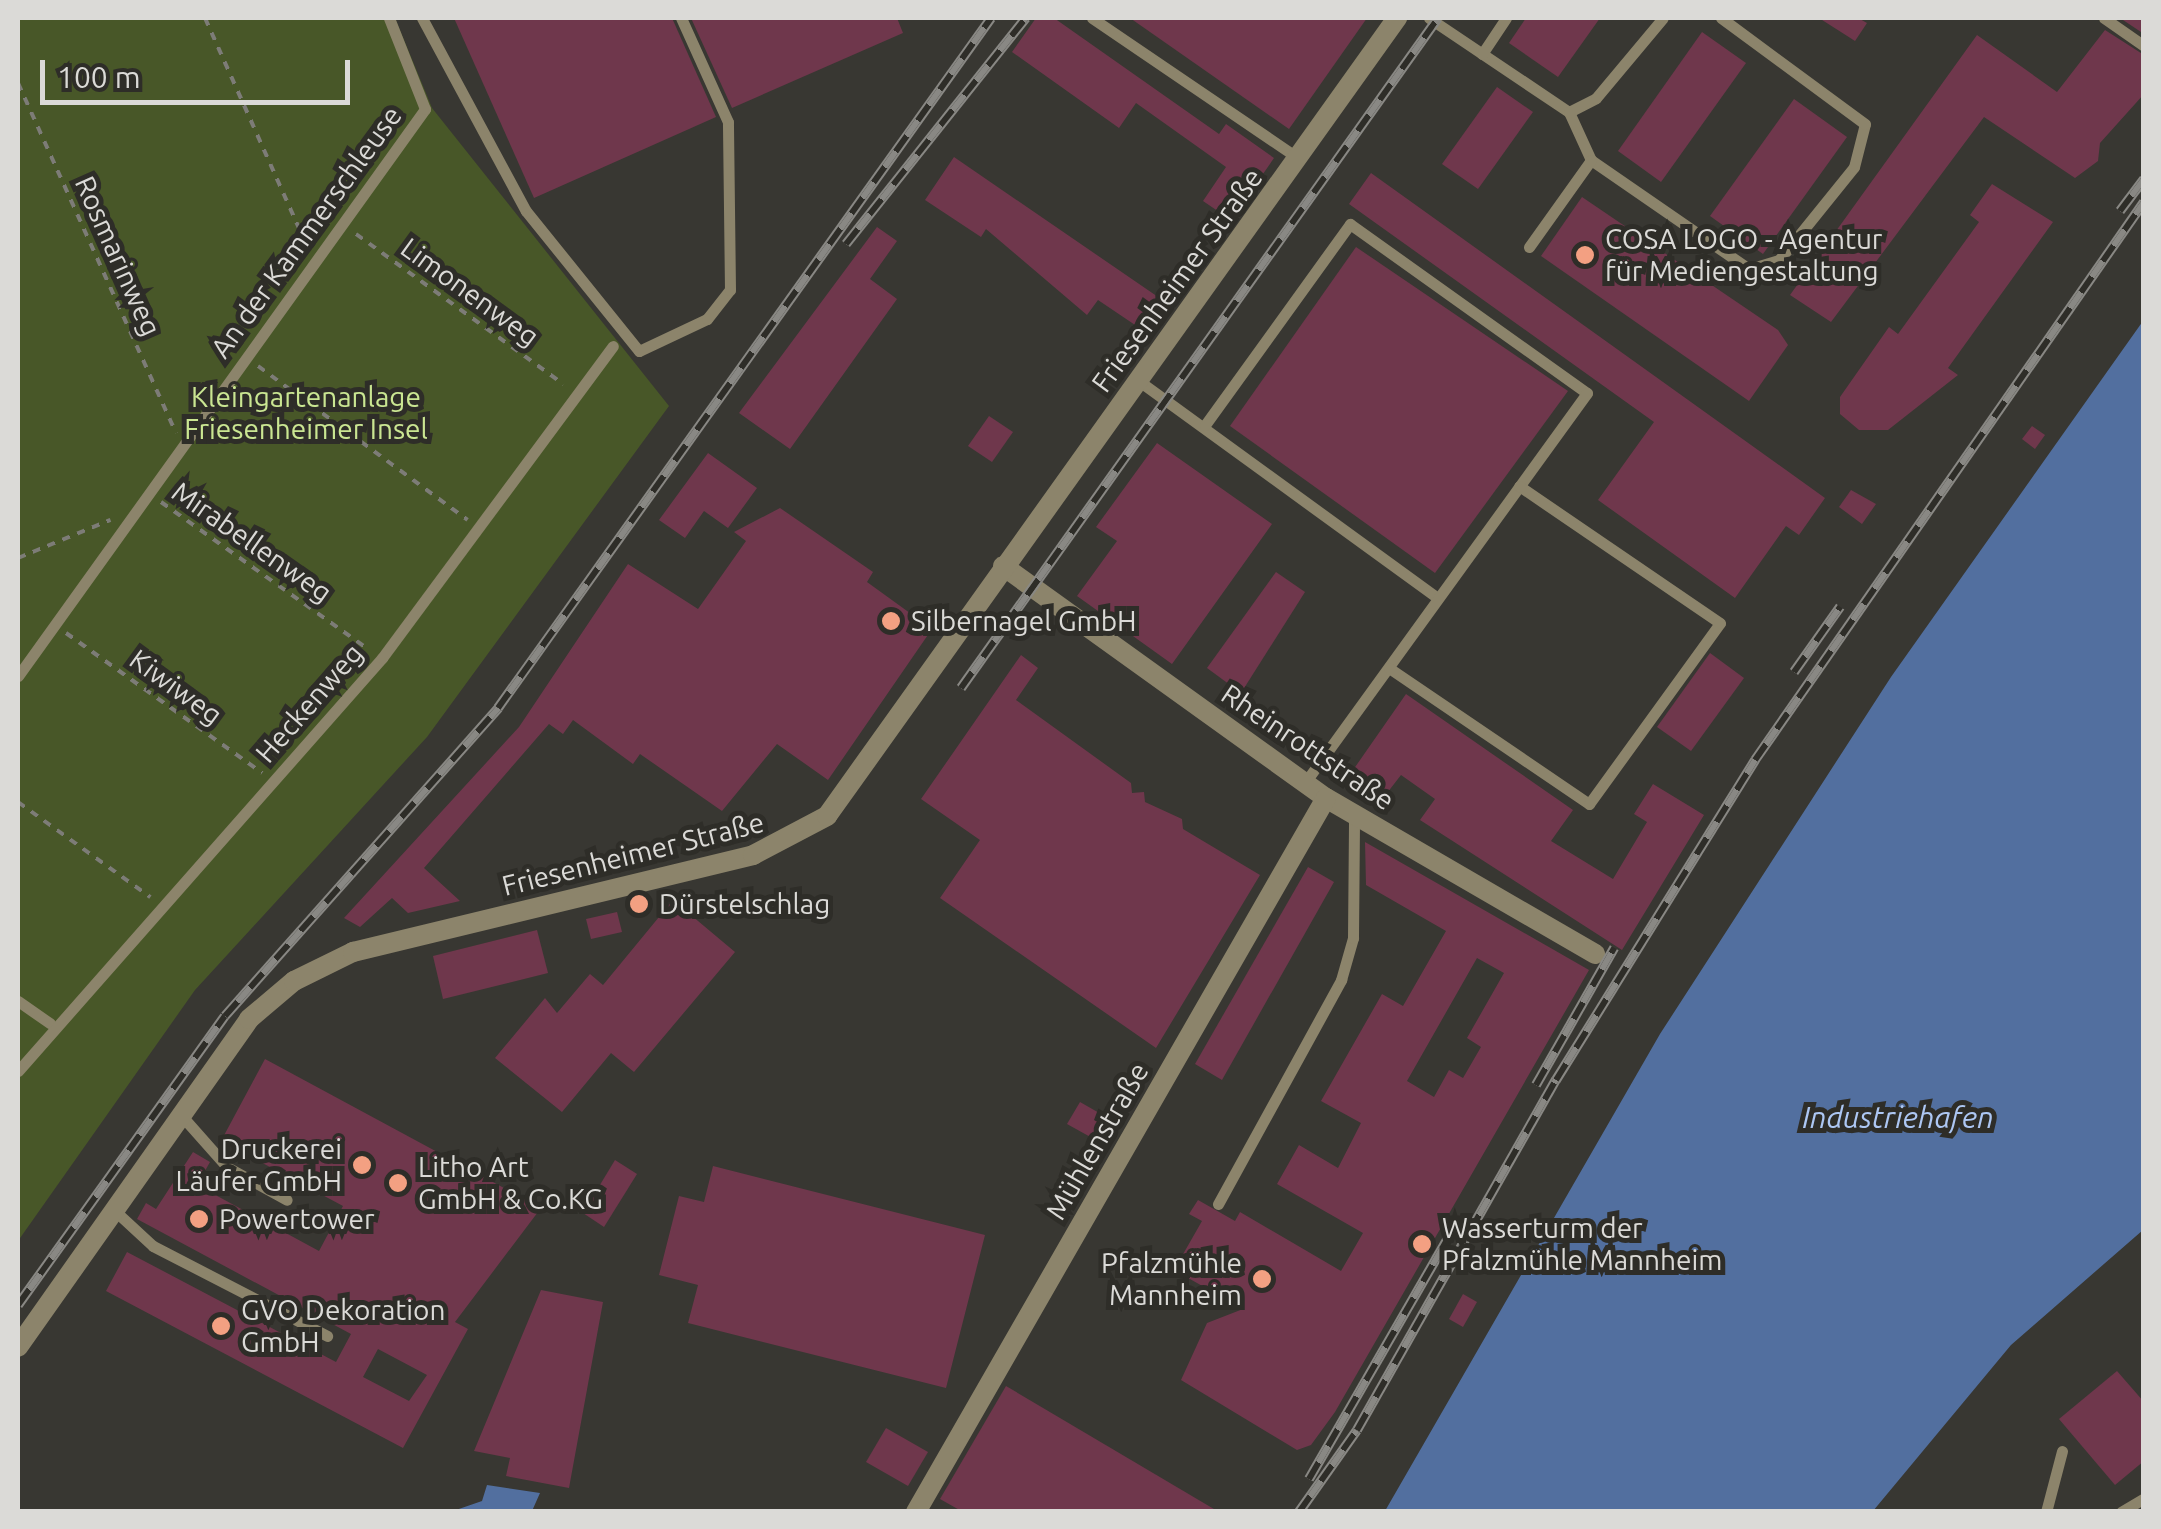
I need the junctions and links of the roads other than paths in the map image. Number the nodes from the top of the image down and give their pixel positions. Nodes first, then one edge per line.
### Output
1 (389, 18) edge
2 (422, 18) edge
3 (681, 18) edge
4 (1092, 18) edge
5 (1397, 18) edge
6 (1429, 18) edge
7 (1506, 18) edge
8 (1662, 18) edge
9 (1721, 18) edge
10 (2104, 18) edge
11 (2144, 46) edge
12 (1482, 54) junction
13 (1569, 112) junction
14 (1298, 158) junction
15 (1591, 160) junction
16 (1528, 247) dead end
17 (614, 346) dead end
18 (1139, 381) junction
19 (1205, 425) junction
20 (1520, 486) junction
21 (1003, 566) junction
22 (1438, 598) junction
23 (1389, 668) junction
24 (18, 676) edge
25 (1305, 783) junction
26 (1326, 798) junction
27 (1354, 814) junction
28 (1596, 954) dead end
29 (18, 1001) edge
30 (50, 1024) junction
31 (18, 1071) edge
32 (181, 1115) junction
33 (288, 1200) dead end
34 (1218, 1204) dead end
35 (114, 1210) junction
36 (326, 1336) dead end
37 (18, 1346) edge
38 (2062, 1451) dead end
39 (2144, 1498) edge
40 (916, 1512) edge
41 (2046, 1512) edge
42 (2120, 1512) edge

1 - 24 lane, An der Kammerschleuse
2 - 3 lane
4 - 14 lane
5 - 14 street, Friesenheimer Straße
6 - 12 lane
7 - 12 lane
8 - 13 lane
9 - 15 lane
10 - 11 lane
12 - 13 lane
13 - 15 lane
14 - 18 street, Friesenheimer Straße
15 - 16 lane
17 - 30 lane, Heckenweg
18 - 19 lane
18 - 21 street, Friesenheimer Straße
19 - 20 lane
19 - 22 lane
20 - 22 lane
20 - 23 lane
21 - 25 street, Rheinrottstraße
21 - 32 street, Friesenheimer Straße
22 - 23 lane
23 - 25 lane
25 - 26 street, Rheinrottstraße
26 - 27 street, Rheinrottstraße
26 - 40 street, Mühlenstraße
27 - 28 street, Rheinrottstraße
27 - 34 lane
29 - 30 lane
30 - 31 lane, Heckenweg
32 - 33 lane
32 - 35 street, Friesenheimer Straße
35 - 36 lane
35 - 37 street, Friesenheimer Straße
38 - 41 lane
39 - 42 lane

